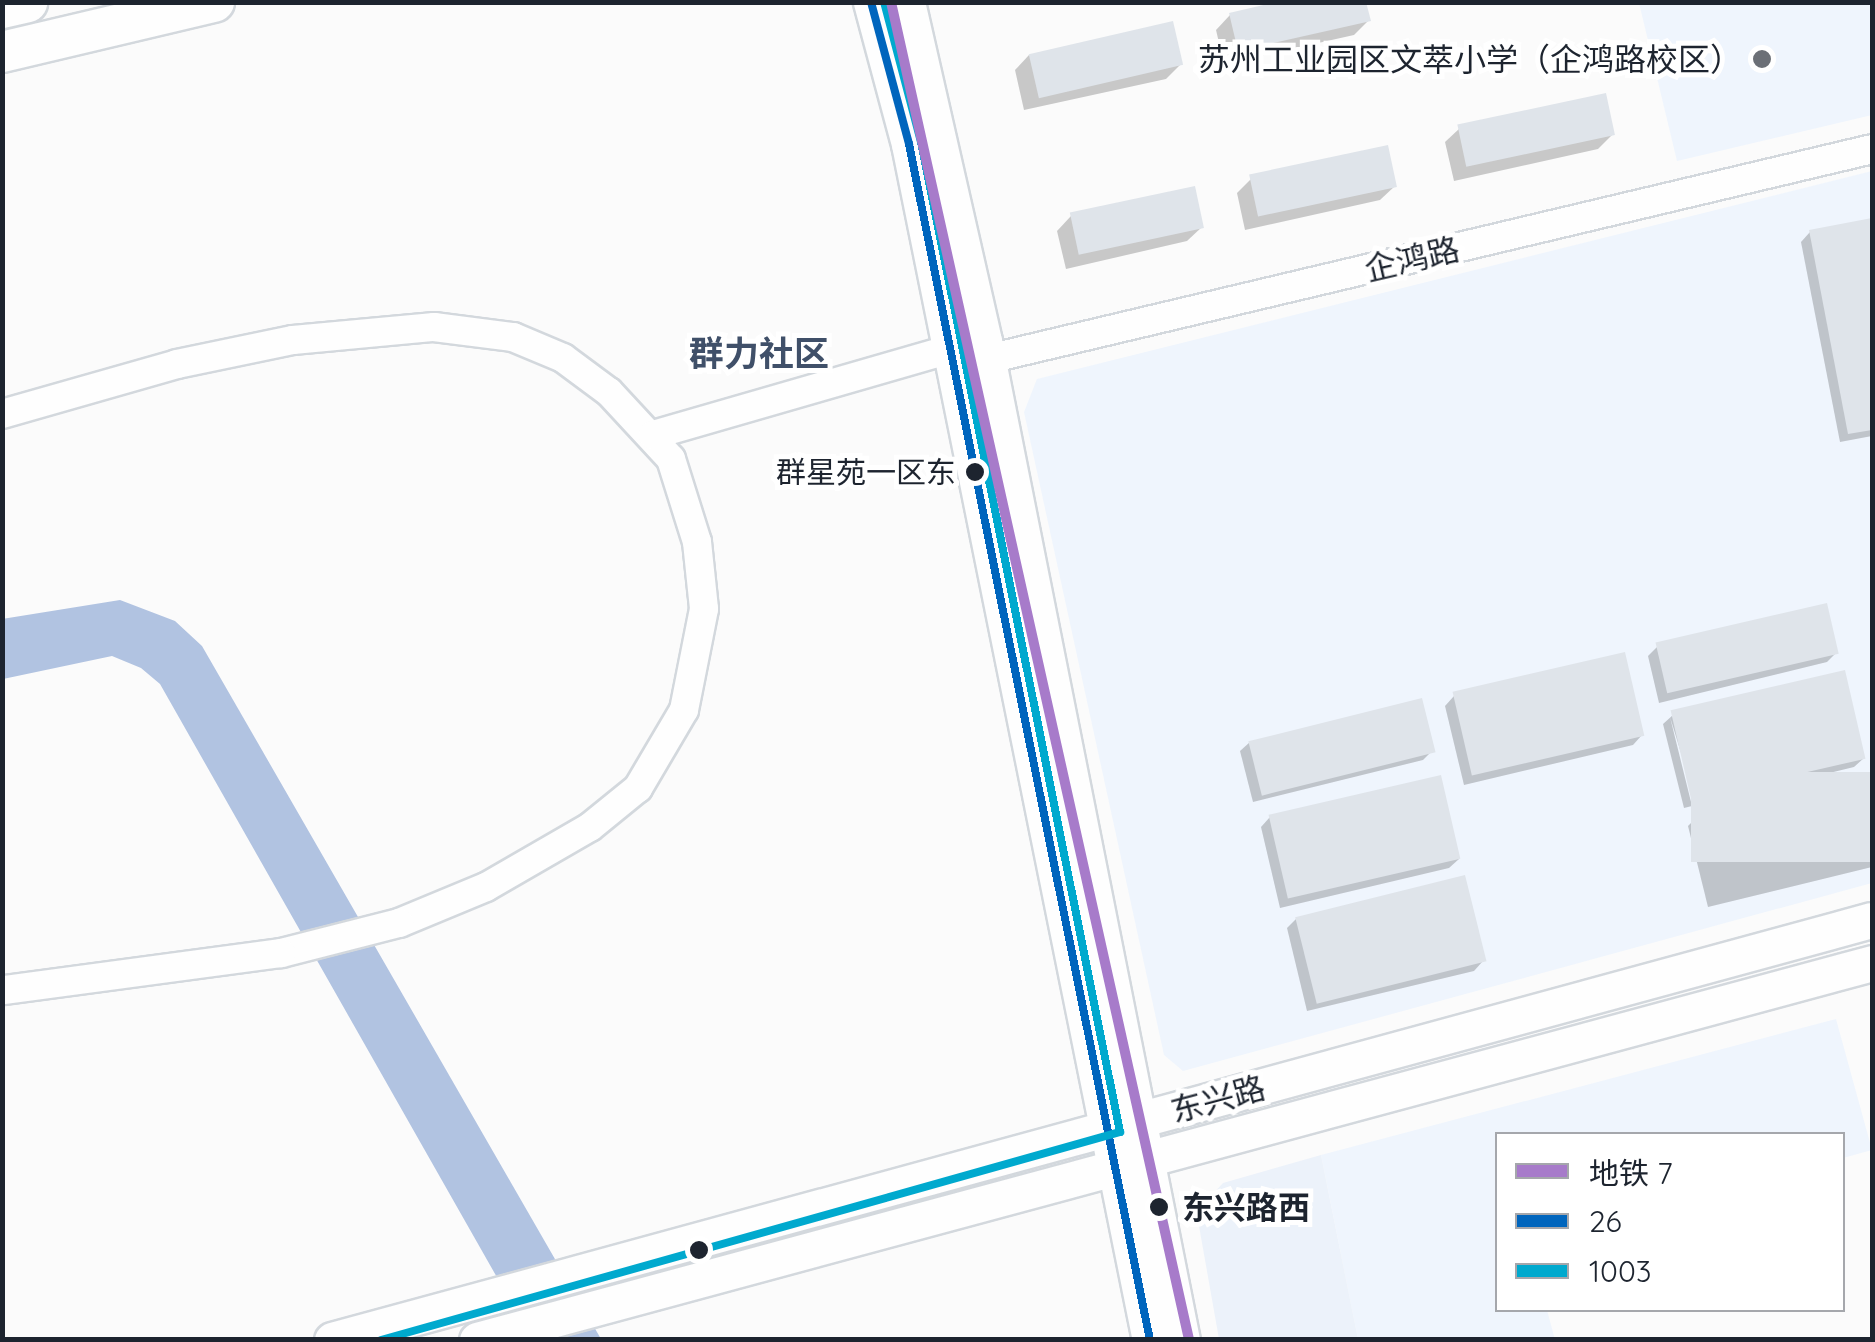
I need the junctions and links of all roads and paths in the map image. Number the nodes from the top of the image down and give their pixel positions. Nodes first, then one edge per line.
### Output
1 (27, 2) edge
2 (132, 2) edge
3 (214, 2) edge
4 (871, 2) edge
5 (907, 2) edge
6 (2, 8) edge
7 (2, 33) edge
8 (2, 52) edge
9 (1872, 149) edge
10 (986, 350) junction
11 (950, 358) junction
12 (2, 414) edge
13 (653, 435) junction
14 (1872, 920) edge
15 (1872, 962) edge
16 (2, 990) edge
17 (1124, 1124) junction
18 (1131, 1163) junction
19 (493, 1335) edge
20 (332, 1340) edge
21 (1150, 1340) edge
22 (1182, 1340) edge

1 - 6 highway
2 - 7 main road
3 - 8 highway
4 - 11 main road
5 - 10 main road
9 - 10 street, 企鸿路
10 - 11 street, 企鸿路
10 - 17 main road
11 - 13 street, 企鸿路
11 - 17 main road
12 - 13 street
13 - 16 street
14 - 17 main road, 东兴路
15 - 18 main road, 东兴路
17 - 18 main road
17 - 20 main road, 东兴路
18 - 19 main road, 东兴路
18 - 21 main road
18 - 22 main road

